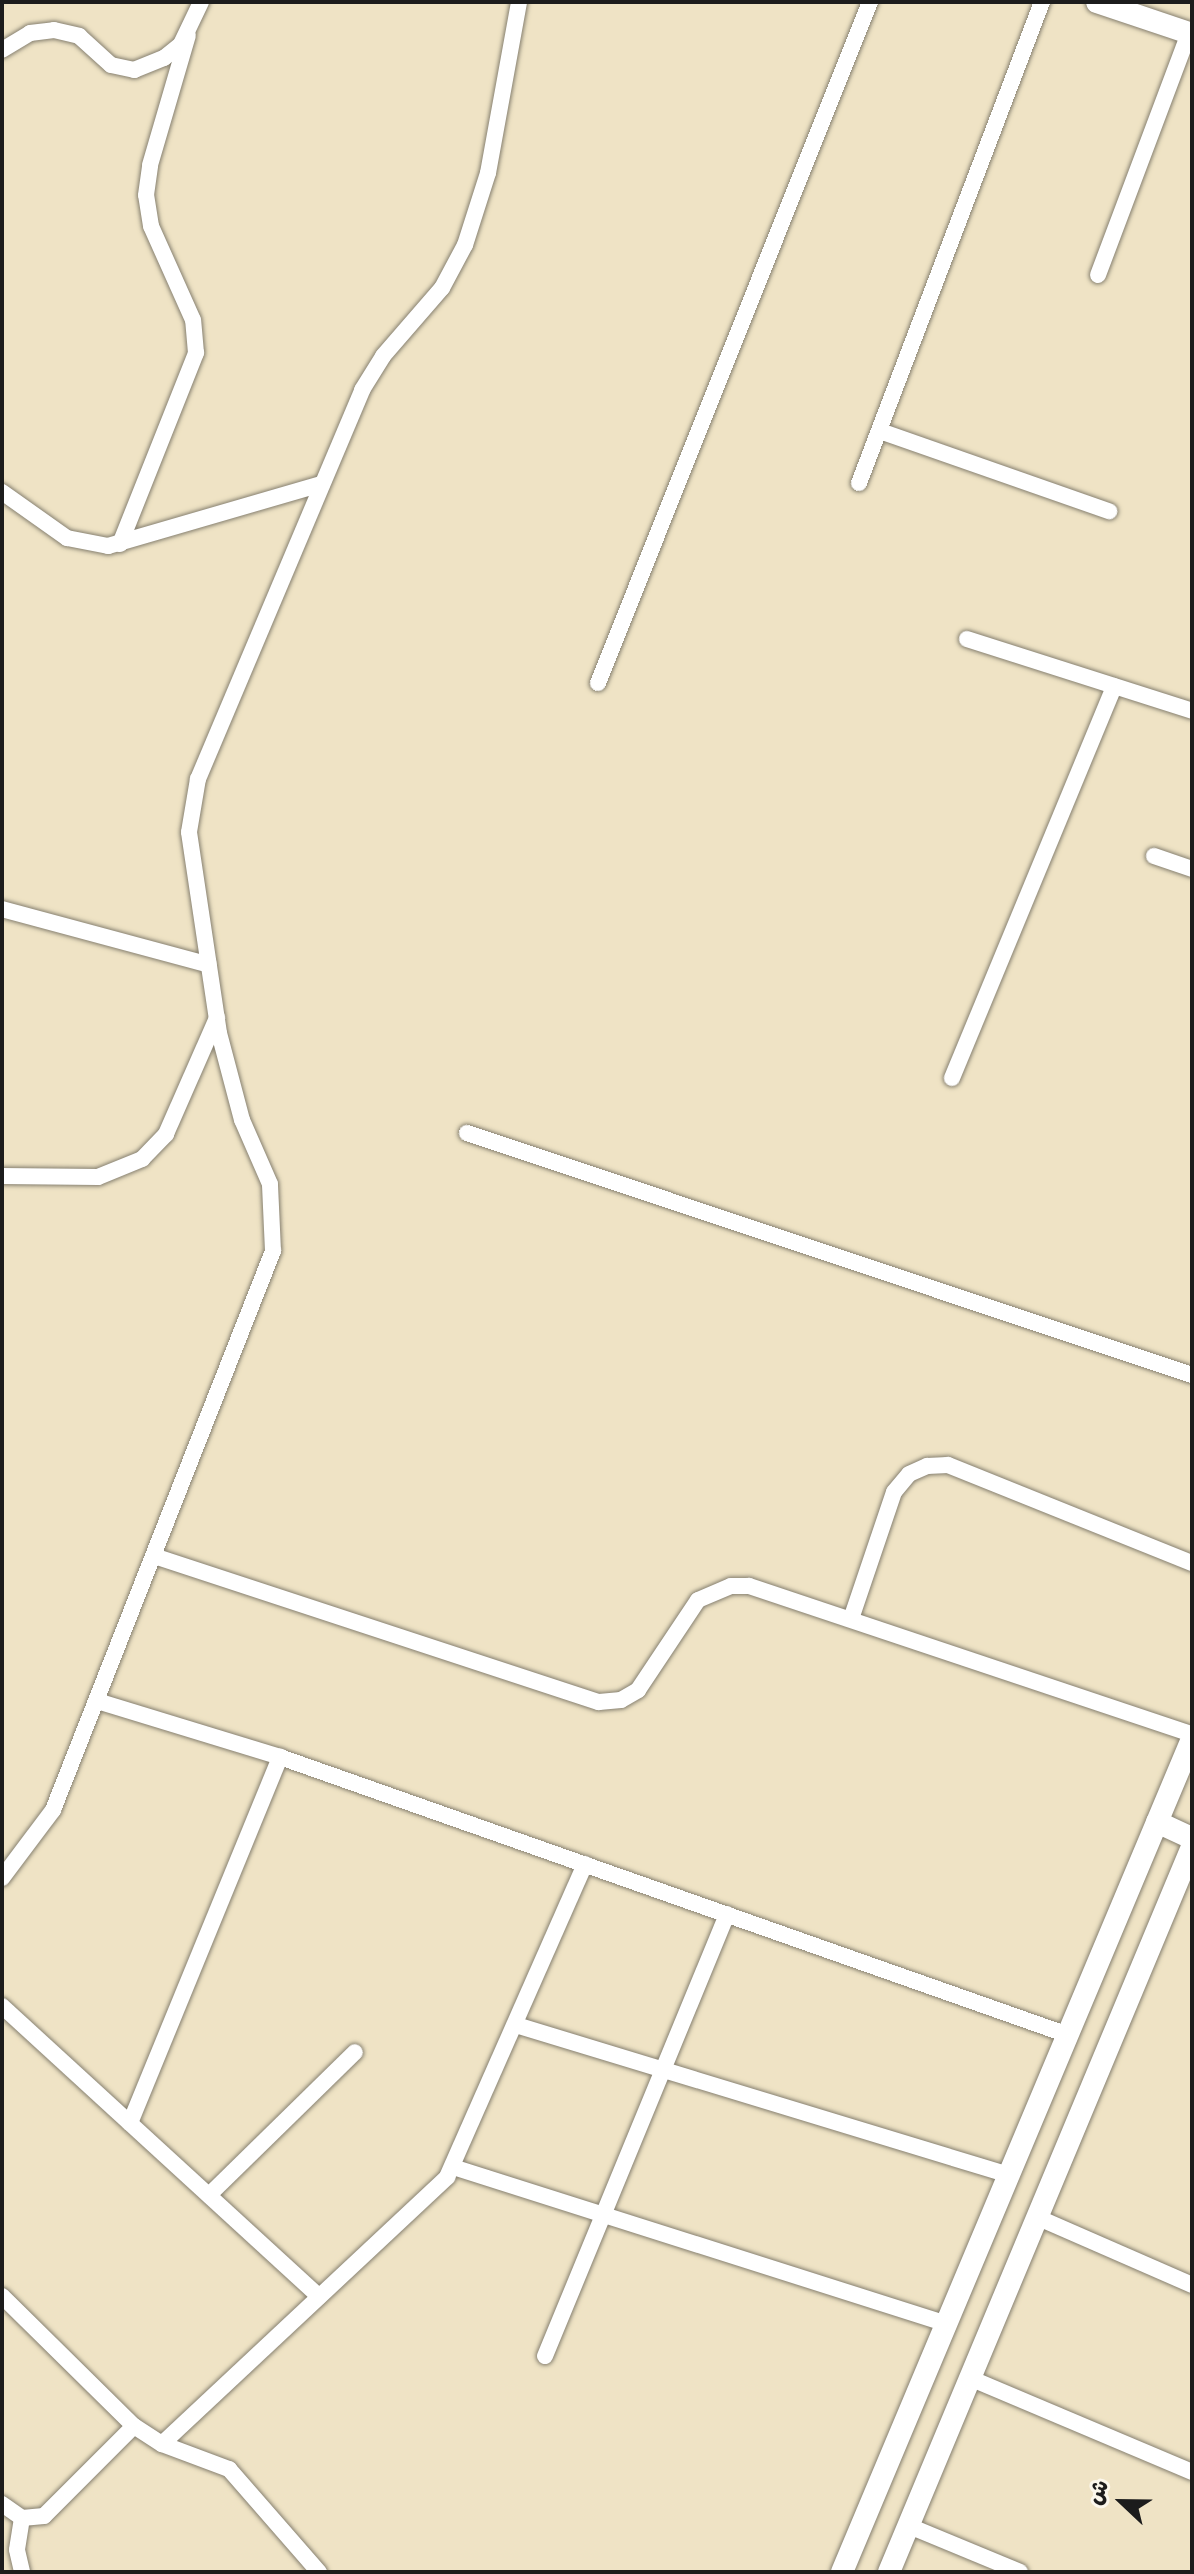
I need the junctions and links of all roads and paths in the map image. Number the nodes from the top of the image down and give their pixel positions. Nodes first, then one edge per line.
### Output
1 (201, 2) edge
2 (519, 2) edge
3 (870, 2) edge
4 (1042, 2) edge
5 (1097, 2) edge
6 (1191, 34) edge
7 (188, 35) junction
8 (2, 50) edge
9 (1098, 275) dead end
10 (880, 431) junction
11 (859, 483) dead end
12 (322, 484) junction
13 (2, 492) edge
14 (1109, 511) dead end
15 (120, 544) junction
16 (967, 639) dead end
17 (598, 683) dead end
18 (1114, 686) junction
19 (1192, 711) edge
20 (1154, 856) dead end
21 (1192, 869) edge
22 (2, 909) edge
23 (209, 965) junction
24 (217, 1018) junction
25 (952, 1078) dead end
26 (467, 1133) dead end
27 (2, 1176) edge
28 (1192, 1375) edge
29 (154, 1556) junction
30 (1192, 1563) edge
31 (851, 1619) junction
32 (97, 1701) junction
33 (1192, 1737) edge
34 (280, 1757) junction
35 (1157, 1822) junction
36 (1192, 1838) edge
37 (1192, 1847) edge
38 (585, 1864) junction
39 (2, 1878) edge
40 (727, 1914) junction
41 (2, 2006) edge
42 (516, 2025) junction
43 (1068, 2035) junction
44 (355, 2052) dead end
45 (663, 2070) junction
46 (130, 2123) junction
47 (453, 2167) junction
48 (1009, 2175) junction
49 (209, 2195) junction
50 (603, 2215) junction
51 (1039, 2218) junction
52 (1192, 2285) edge
53 (2, 2296) edge
54 (319, 2296) junction
55 (947, 2324) junction
56 (545, 2356) dead end
57 (972, 2379) junction
58 (134, 2426) junction
59 (162, 2444) junction
60 (1192, 2472) edge
61 (2, 2504) edge
62 (22, 2518) junction
63 (909, 2526) junction
64 (22, 2572) edge
65 (319, 2572) edge
66 (842, 2572) edge
67 (889, 2572) edge
68 (1020, 2572) edge

1 - 7 street
2 - 12 street
3 - 17 street
4 - 10 street
5 - 6 street
6 - 9 street
7 - 8 street
7 - 15 street
10 - 11 street
10 - 14 street
12 - 15 street
12 - 23 street
13 - 15 street
16 - 18 street
18 - 19 street
18 - 25 street
20 - 21 street
22 - 23 street
23 - 24 street
24 - 27 street
24 - 29 street
26 - 28 street
29 - 31 street
29 - 32 street
30 - 31 street
31 - 33 street
32 - 34 street
32 - 39 street
33 - 35 street
34 - 38 street
34 - 46 street
35 - 36 street
35 - 43 street
37 - 51 street
38 - 40 street
38 - 42 street
40 - 43 street
40 - 45 street
41 - 46 street
42 - 45 street
42 - 47 street
43 - 48 street
44 - 49 street
45 - 48 street
45 - 50 street
46 - 49 street
47 - 50 street
47 - 54 street
48 - 55 street
49 - 54 street
50 - 55 street
50 - 56 street
51 - 52 street
51 - 57 street
53 - 58 street
54 - 59 street
55 - 66 street
57 - 60 street
57 - 63 street
58 - 59 street
58 - 62 street
59 - 65 street
61 - 62 street
62 - 64 street
63 - 67 street
63 - 68 street

